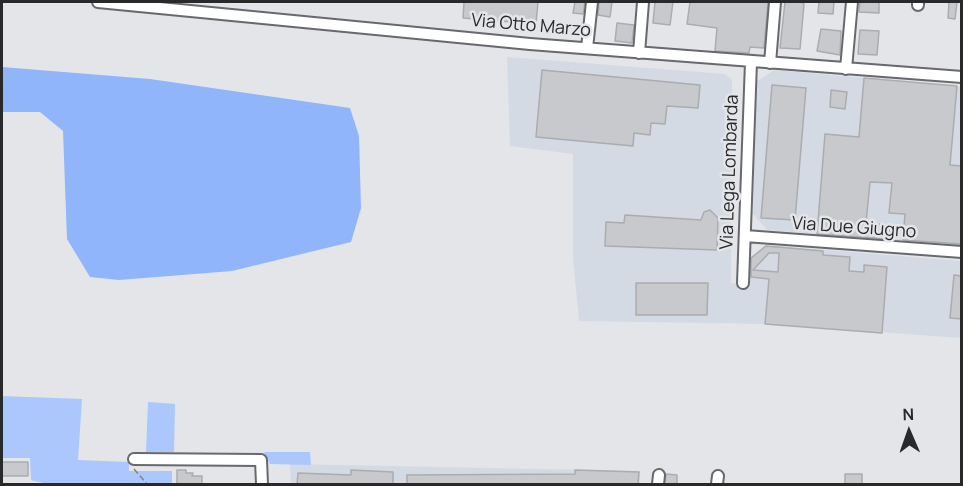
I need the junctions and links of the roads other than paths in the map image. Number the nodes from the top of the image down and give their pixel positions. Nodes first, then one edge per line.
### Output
1 (98, 2) edge
2 (592, 2) edge
3 (643, 2) edge
4 (775, 2) edge
5 (852, 2) edge
6 (587, 48) junction
7 (639, 53) junction
8 (751, 62) junction
9 (770, 63) junction
10 (846, 69) junction
11 (962, 77) edge
12 (745, 236) junction
13 (962, 252) edge
14 (743, 284) dead end
15 (134, 459) road end
16 (262, 484) edge

1 - 6 street, Via Otto Marzo
2 - 6 street
3 - 7 street
4 - 9 street
5 - 10 street
6 - 7 street, Via Otto Marzo
7 - 8 street, Via Otto Marzo
8 - 9 street, Via Otto Marzo
8 - 12 street, Via Lega Lombarda
9 - 10 street, Via Otto Marzo
10 - 11 street, Via Otto Marzo
12 - 13 street, Via Due Giugno
12 - 14 street, Via Lega Lombarda
15 - 16 street

